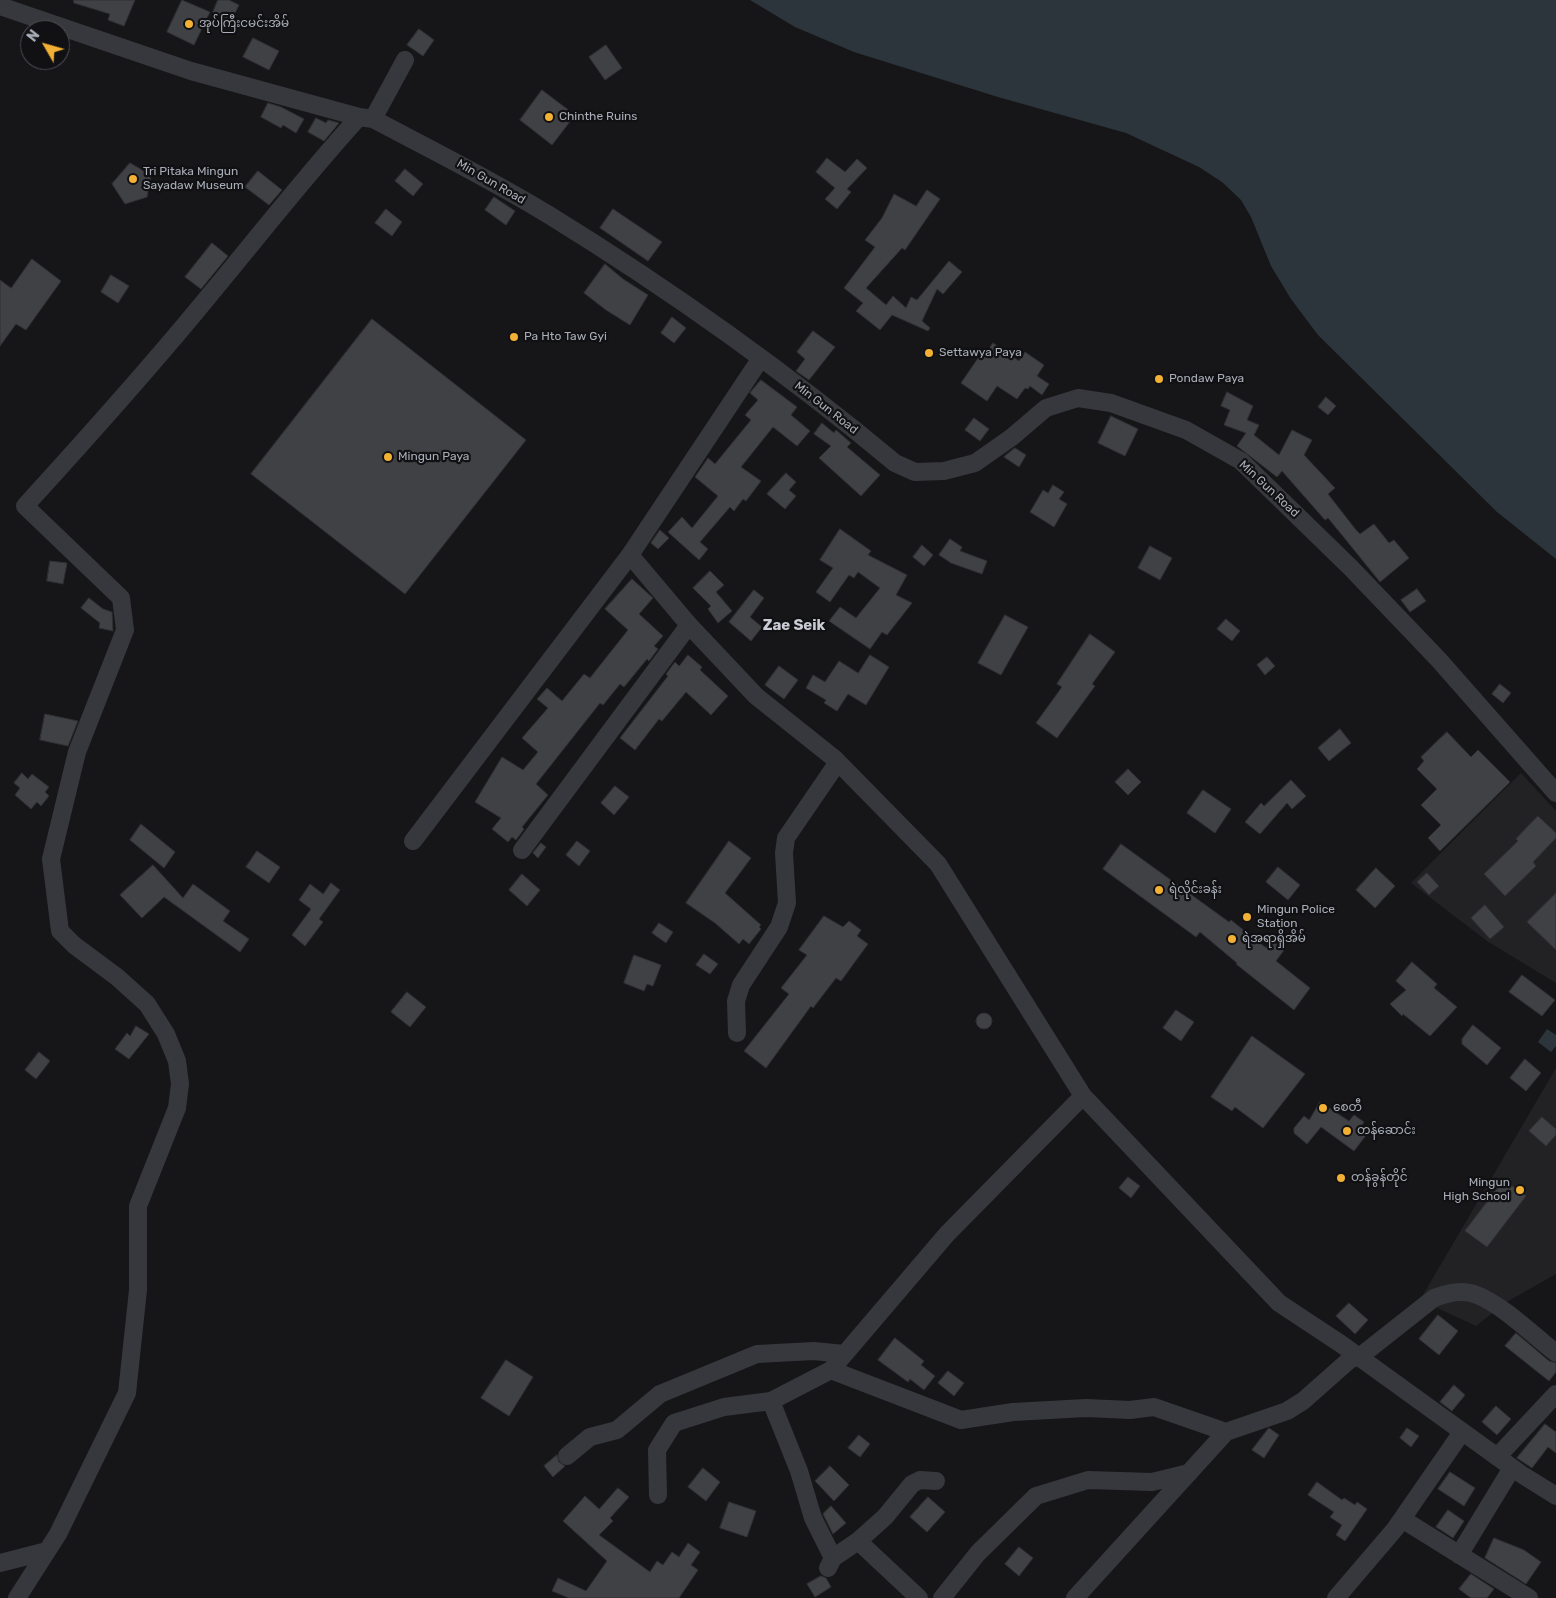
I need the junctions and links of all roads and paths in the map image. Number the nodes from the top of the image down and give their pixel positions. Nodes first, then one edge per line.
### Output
1 (0, 6) edge
2 (405, 60) dead end
3 (366, 118) junction
4 (761, 358) junction
5 (630, 555) junction
6 (689, 625) junction
7 (838, 762) junction
8 (1556, 793) edge
9 (413, 841) dead end
10 (522, 850) dead end
11 (737, 1033) dead end
12 (1083, 1096) junction
13 (1556, 1353) edge
14 (844, 1354) junction
15 (1356, 1356) junction
16 (831, 1370) junction
17 (1556, 1394) edge
18 (771, 1402) junction
19 (1226, 1432) junction
20 (1462, 1432) junction
21 (567, 1456) dead end
22 (1496, 1457) junction
23 (1512, 1468) junction
24 (1189, 1473) junction
25 (936, 1481) dead end
26 (658, 1495) dead end
27 (1556, 1496) edge
28 (1402, 1519) junction
29 (858, 1542) junction
30 (47, 1552) junction
31 (1459, 1555) junction
32 (0, 1563) edge
33 (18, 1598) edge
34 (919, 1598) edge
35 (942, 1598) edge
36 (1075, 1598) edge
37 (1336, 1598) edge
38 (1529, 1598) edge

1 - 3 street, Min Gun Road
2 - 3 street
3 - 4 street, Min Gun Road
3 - 30 street
4 - 5 street
4 - 8 street, Min Gun Road
5 - 6 street
5 - 9 street
6 - 7 street
6 - 10 street
7 - 11 street
7 - 12 street
12 - 14 street
12 - 15 street
13 - 15 street
14 - 16 street
14 - 21 street
15 - 19 street
15 - 20 street
16 - 18 street
16 - 19 street
17 - 22 street
18 - 26 street
18 - 29 street
19 - 24 street
20 - 22 street
20 - 28 street
22 - 23 street
23 - 27 street
23 - 31 street
24 - 35 street
24 - 36 street
25 - 29 street
28 - 31 street
28 - 37 street
29 - 34 street
30 - 32 street
30 - 33 street
31 - 38 street

